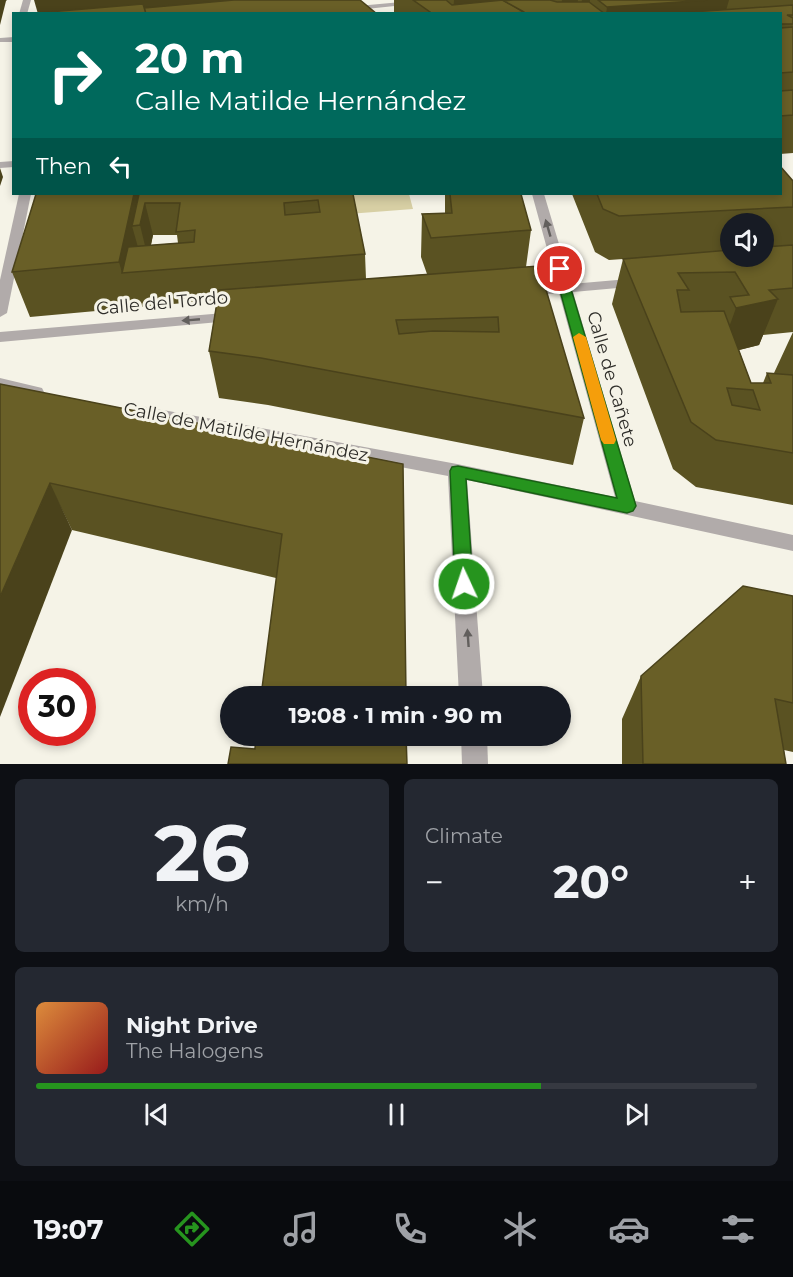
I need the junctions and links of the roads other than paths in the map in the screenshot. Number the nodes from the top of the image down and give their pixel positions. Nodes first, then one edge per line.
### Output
1 (448, 0) edge
2 (359, 8) junction
3 (337, 10) edge
4 (364, 12) edge
5 (25, 195) edge
6 (538, 195) edge
7 (656, 281) edge
8 (565, 288) junction
9 (510, 293) edge
10 (0, 313) edge
11 (248, 316) edge
12 (0, 337) edge
13 (0, 384) edge
14 (50, 395) edge
15 (120, 408) edge
16 (458, 471) junction
17 (627, 506) junction
18 (793, 543) edge
19 (470, 686) edge
20 (474, 746) edge
21 (475, 764) edge

1 - 2 street
2 - 3 street
2 - 4 street
5 - 10 street
8 -> 6 street, Calle de Cañete
7 - 8 street
8 - 9 street
8 - 17 street, Calle de Cañete
11 -> 12 street, Calle del Tordo
13 - 14 street
15 - 16 street, Calle de Matilde Hernández
16 - 17 street, Calle de Matilde Hernández
19 -> 16 street
17 - 18 street, Calle de Matilde Hernández
20 - 21 street

